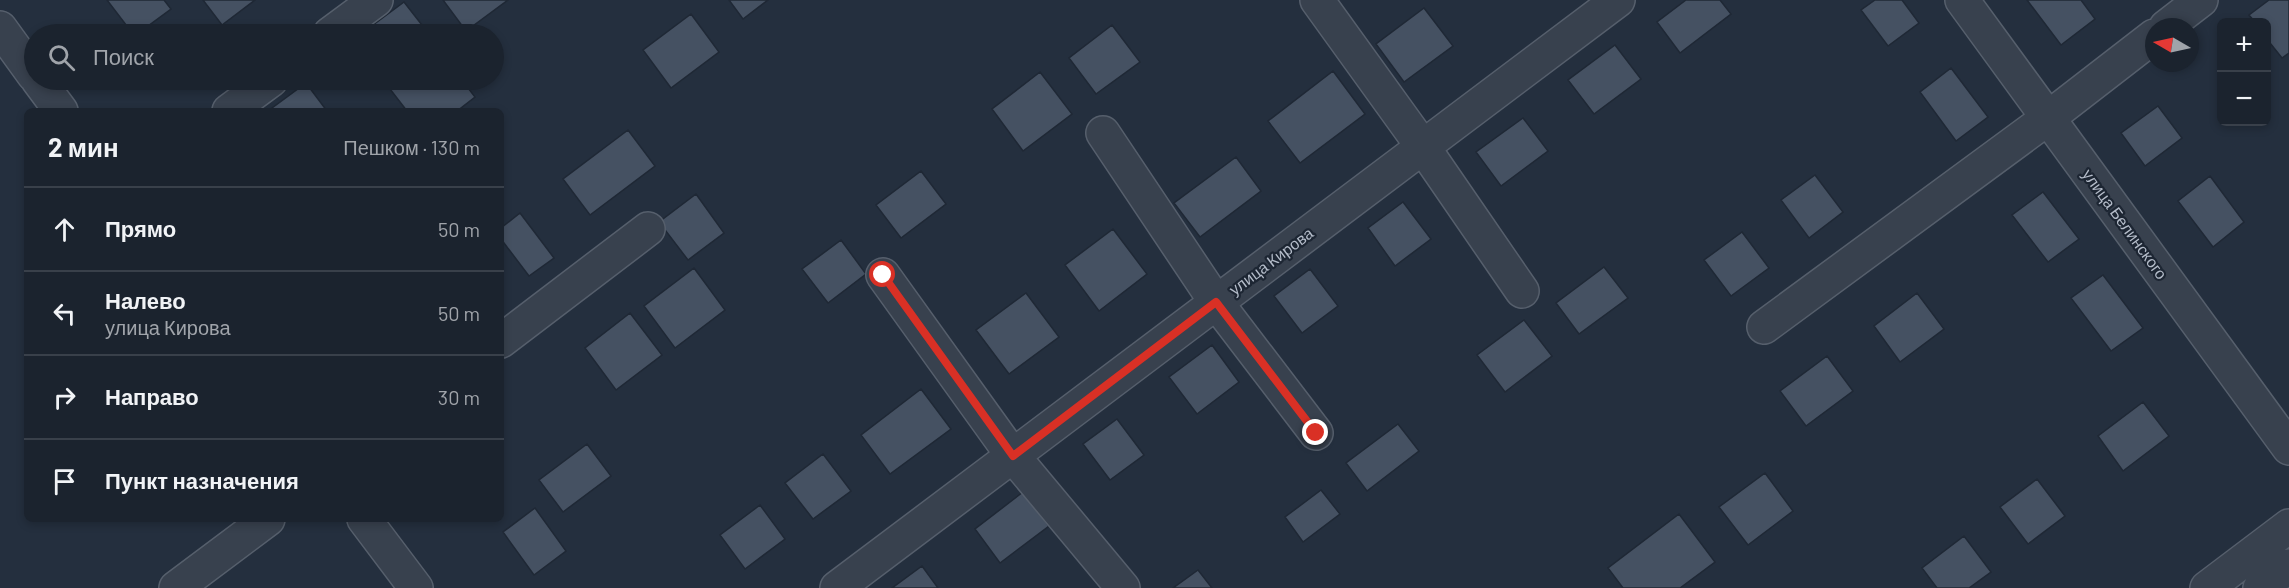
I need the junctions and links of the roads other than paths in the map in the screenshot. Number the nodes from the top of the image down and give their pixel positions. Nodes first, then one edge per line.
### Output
1 (376, 0) edge
2 (1317, 0) edge
3 (1618, 0) edge
4 (1962, 0) edge
5 (2200, 0) edge
6 (2177, 18) edge
7 (344, 24) edge
8 (0, 28) edge
9 (2145, 43) edge
10 (24, 61) edge
11 (45, 90) edge
12 (257, 90) edge
13 (59, 108) edge
14 (233, 108) edge
15 (2048, 118) junction
16 (1103, 133) dead end
17 (1424, 147) junction
18 (648, 229) dead end
19 (883, 275) dead end
20 (1522, 291) dead end
21 (1216, 302) junction
22 (1764, 327) dead end
23 (504, 339) edge
24 (1316, 433) dead end
25 (2289, 448) edge
26 (1013, 456) junction
27 (264, 522) edge
28 (366, 522) edge
29 (2289, 526) edge
30 (2289, 566) edge
31 (176, 588) edge
32 (416, 588) edge
33 (837, 588) edge
34 (1123, 588) edge
35 (2207, 588) edge
36 (2260, 588) edge

1 - 7 street
2 - 17 street
3 - 17 street, улица Кирова
4 - 15 street, улица Белинского
5 - 6 street
8 - 10 street
9 - 15 street
11 - 13 street
12 - 14 street
15 - 22 street
15 - 25 street, улица Белинского
16 - 21 street
17 - 20 street
17 - 21 street, улица Кирова
18 - 23 street
19 - 26 street
21 - 24 street
21 - 26 street, улица Кирова
26 - 33 street, улица Кирова
26 - 34 street
27 - 31 street
28 - 32 street
29 - 35 street
30 - 36 street

